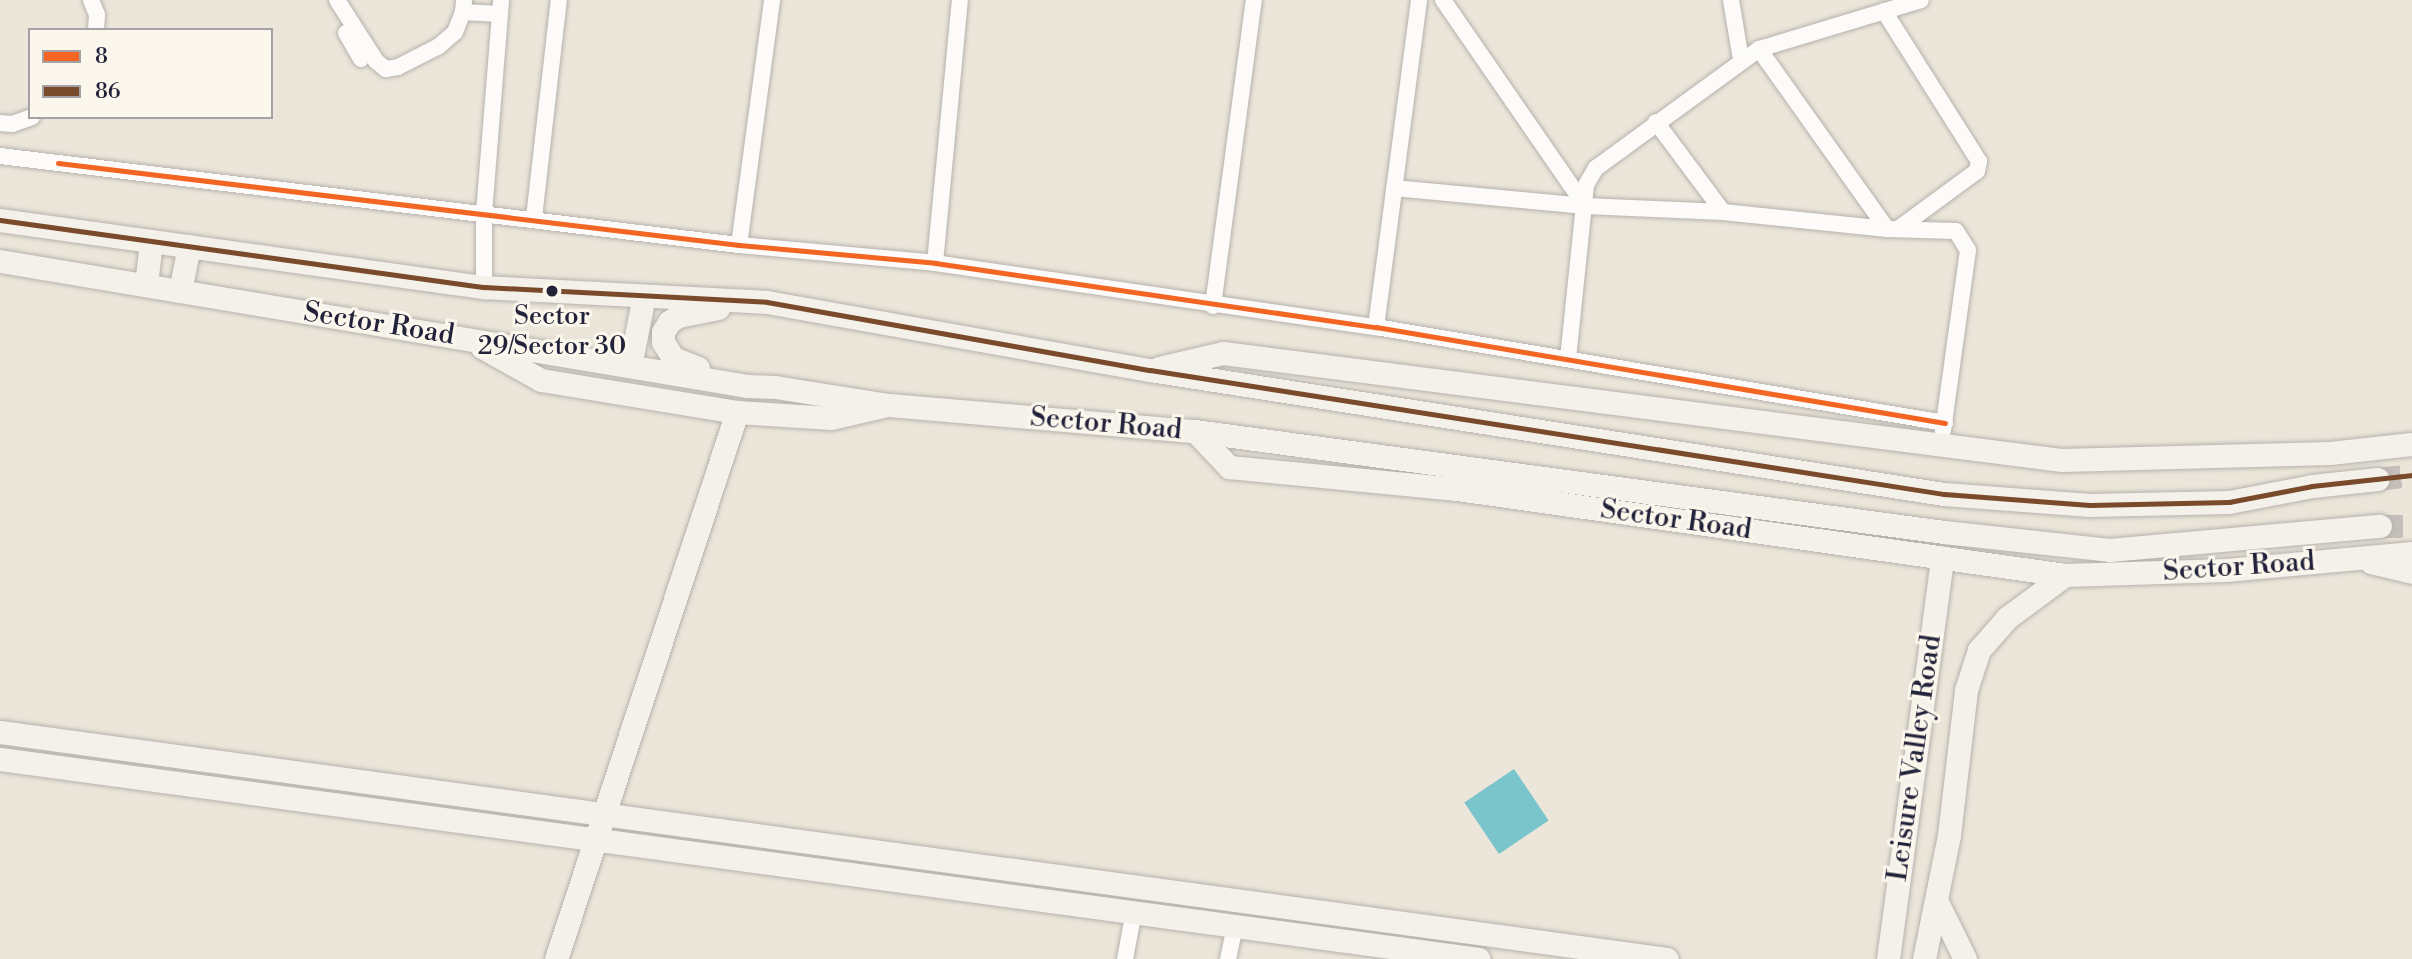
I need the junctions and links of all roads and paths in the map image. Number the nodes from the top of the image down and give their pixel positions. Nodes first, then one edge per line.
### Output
1 (91, 0) edge
2 (328, 0) edge
3 (337, 0) edge
4 (559, 0) edge
5 (772, 0) edge
6 (960, 0) edge
7 (1254, 0) edge
8 (1419, 0) edge
9 (1443, 0) edge
10 (1731, 0) edge
11 (1921, 0) edge
12 (463, 6) edge
13 (500, 7) edge
14 (1884, 11) junction
15 (96, 28) edge
16 (1759, 49) junction
17 (361, 60) dead end
18 (1741, 60) junction
19 (28, 118) edge
20 (1656, 122) junction
21 (0, 123) edge
22 (0, 156) edge
23 (1394, 188) junction
24 (1585, 206) junction
25 (1723, 212) junction
26 (484, 213) junction
27 (534, 219) junction
28 (0, 220) edge
29 (1893, 229) junction
30 (151, 241) junction
31 (189, 246) junction
32 (739, 246) junction
33 (0, 261) edge
34 (935, 263) junction
35 (146, 285) junction
36 (484, 287) junction
37 (180, 290) junction
38 (644, 296) junction
39 (766, 302) junction
40 (1213, 306) junction
41 (1376, 327) junction
42 (466, 338) junction
43 (1568, 359) junction
44 (630, 366) junction
45 (1150, 370) junction
46 (747, 386) junction
47 (890, 404) junction
48 (737, 412) junction
49 (1195, 431) junction
50 (1943, 433) junction
51 (2412, 444) edge
52 (2378, 479) tunnel mouth
53 (2380, 526) tunnel mouth
54 (2412, 553) edge
55 (1942, 558) junction
56 (2357, 558) junction
57 (2412, 572) edge
58 (2065, 575) junction
59 (0, 732) edge
60 (0, 759) edge
61 (604, 813) junction
62 (596, 838) junction
63 (1937, 902) junction
64 (1134, 911) junction
65 (1235, 925) junction
66 (556, 959) edge
67 (1125, 959) edge
68 (1227, 959) edge
69 (1479, 959) edge
70 (1667, 959) edge
71 (1888, 959) edge
72 (1924, 959) edge
73 (1965, 959) edge

1 - 15 street
2 - 17 street
3 - 12 street
4 - 27 street
5 - 32 street
6 - 34 street
7 - 40 street
8 - 23 street
9 - 24 street
10 - 18 street
11 - 14 street
12 - 13 street
13 - 26 street
14 - 16 street
14 - 29 street
16 - 18 street
16 - 29 street
18 - 20 street
19 - 21 street
20 - 24 street
20 - 25 street
22 - 26 street
23 - 24 street
23 - 41 street
24 - 25 street
24 - 43 street
25 - 29 street
26 - 27 street
26 - 36 street
27 - 32 street
28 - 30 street, Sector Road
29 - 50 street
30 - 31 street, Sector Road
30 - 35 street
31 - 36 street, Sector Road
31 - 37 street
32 - 34 street
33 - 35 street, Sector Road
34 - 40 street
35 - 37 street, Sector Road
36 - 38 street, Sector Road
37 - 42 street, Sector Road
38 - 39 street, Sector Road
38 - 44 street
39 - 45 street, Sector Road
39 - 46 street
40 - 41 street
41 - 43 street
42 - 44 street, Sector Road
42 - 48 street
43 - 50 street
44 - 46 street, Sector Road
45 - 50 street, Sector Road
45 - 52 street
46 - 47 street, Sector Road
47 - 48 street
47 - 49 street, Sector Road
48 - 61 street
49 - 53 street
49 - 55 street, Sector Road
50 - 51 street, Sector Road
54 - 56 street, Sector Road
55 - 58 street, Sector Road
55 - 71 street, Leisure Valley Road
56 - 57 street
56 - 58 street, Sector Road
58 - 63 street, Leisure Valley Road
59 - 61 street
60 - 62 street
61 - 62 street
61 - 70 street
62 - 64 street
62 - 66 street
63 - 72 street, Leisure Valley Road
63 - 73 street
64 - 65 street
64 - 67 street
65 - 68 street
65 - 69 street

